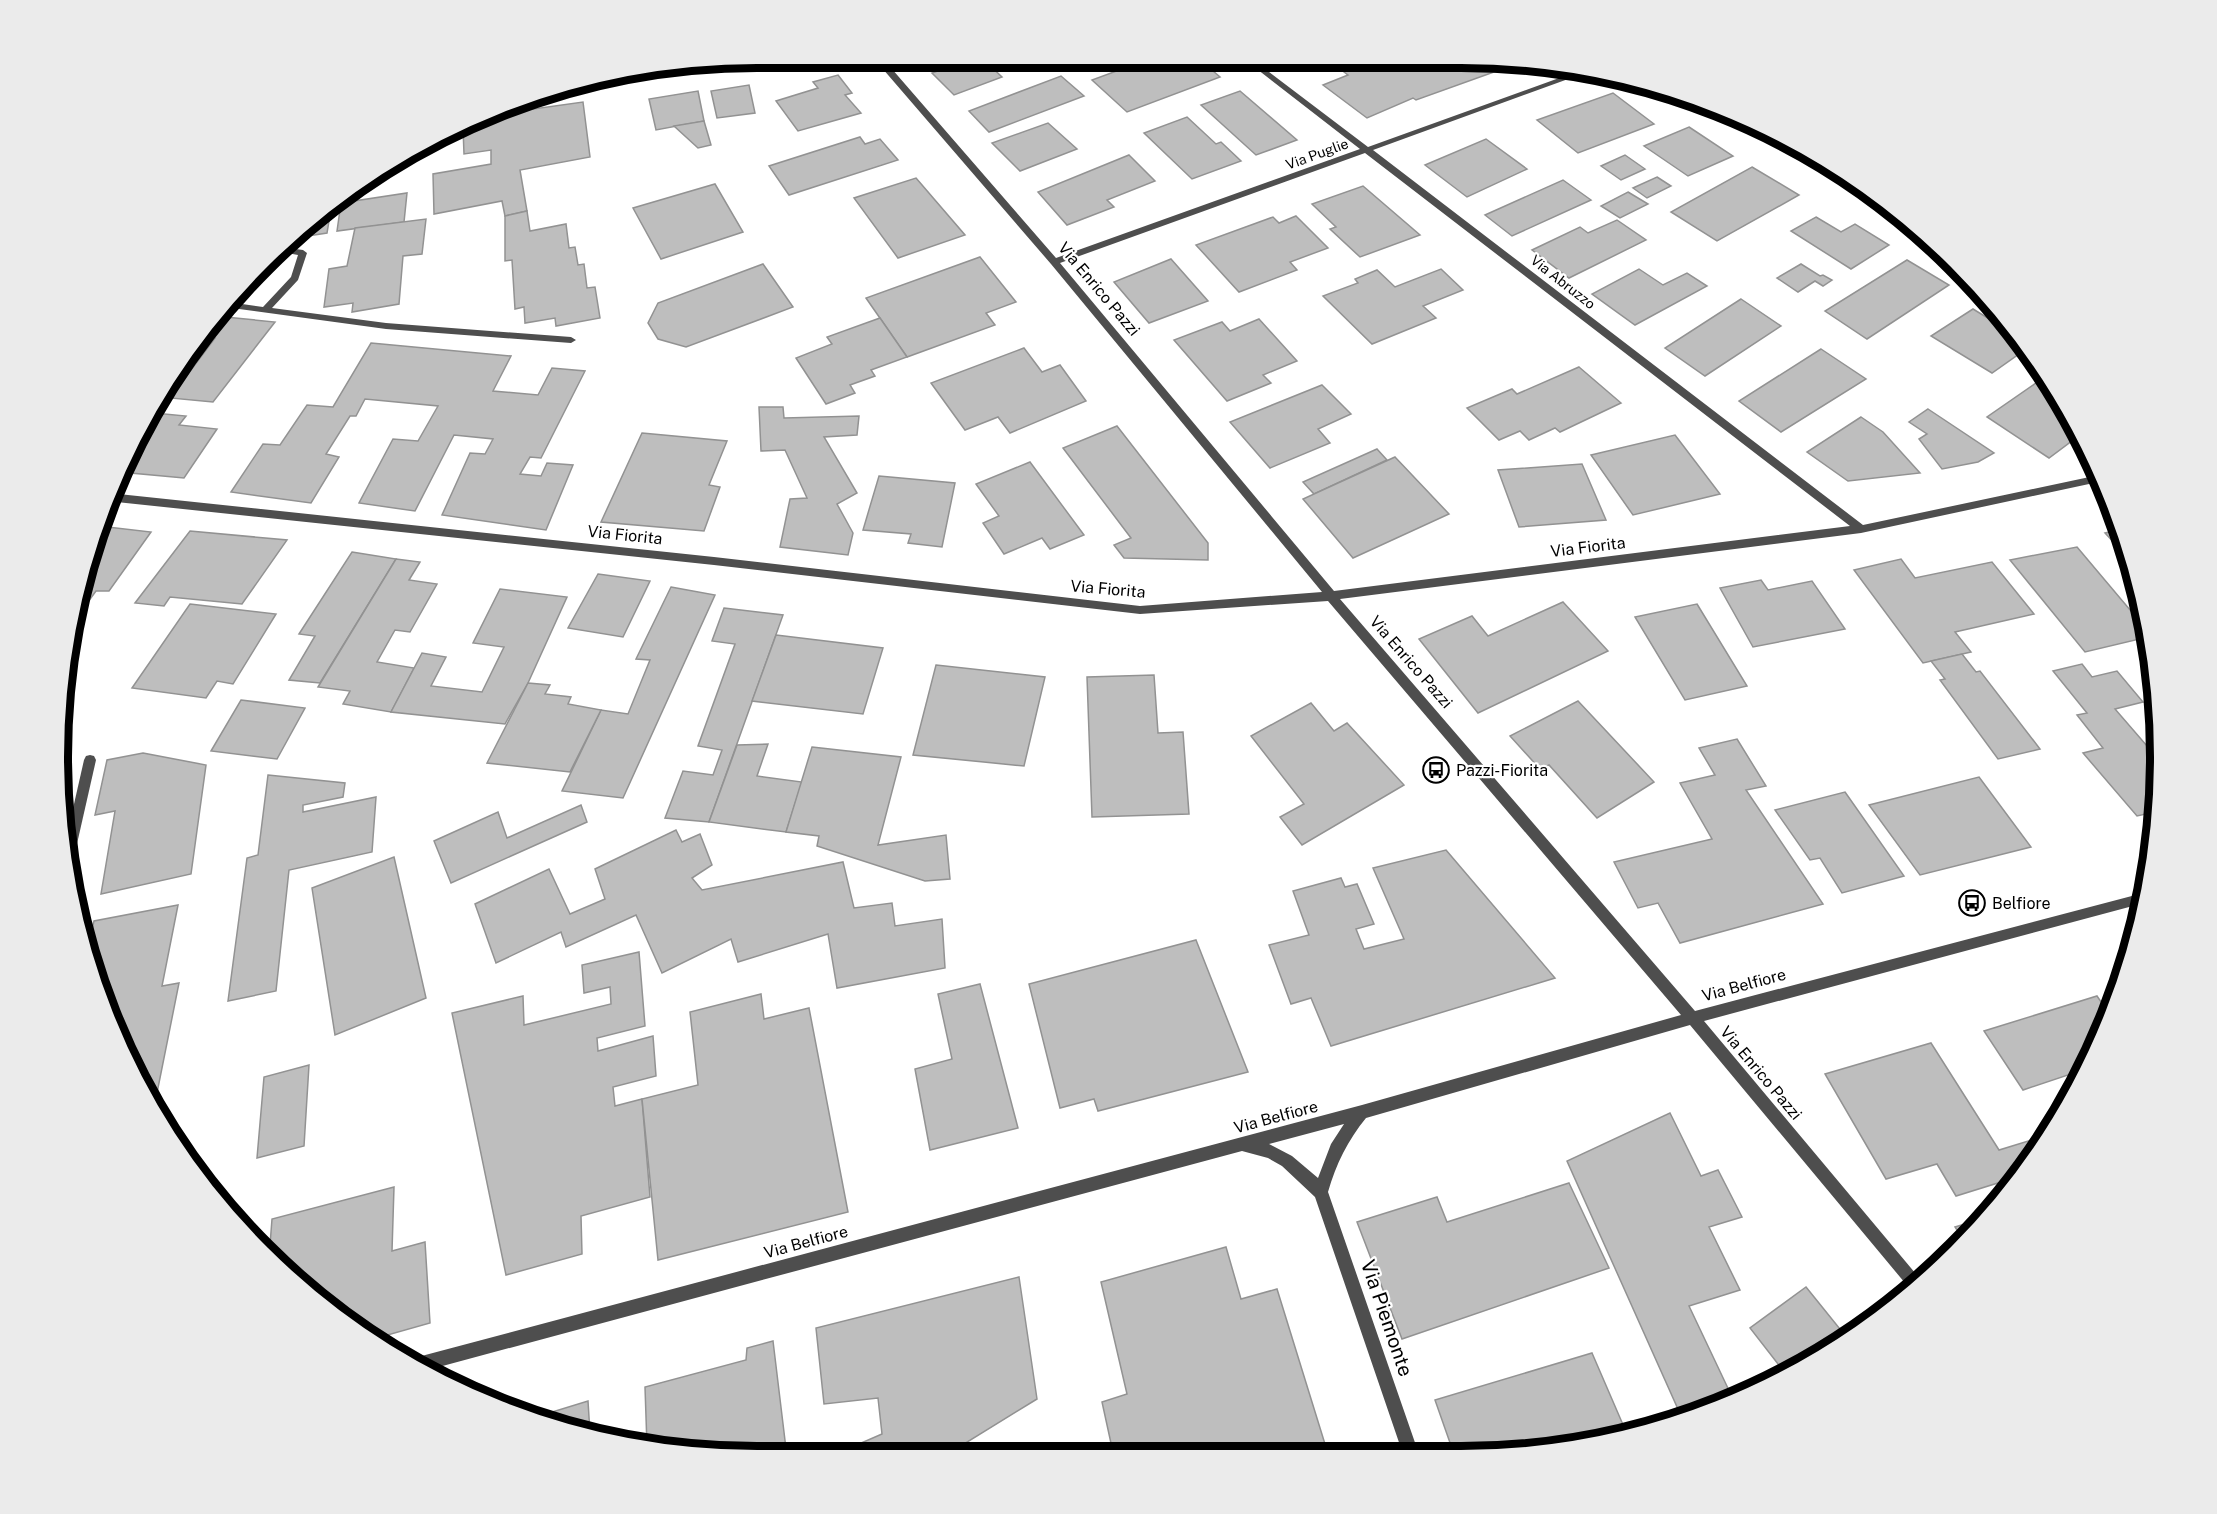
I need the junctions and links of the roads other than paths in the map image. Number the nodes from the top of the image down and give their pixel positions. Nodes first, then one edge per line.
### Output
1 (886, 68) edge
2 (1260, 68) edge
3 (1571, 77) edge
4 (1370, 150) junction
5 (289, 251) edge
6 (1054, 262) junction
7 (236, 306) edge
8 (266, 309) junction
9 (571, 340) dead end
10 (2091, 480) edge
11 (118, 498) edge
12 (1862, 529) junction
13 (1331, 596) junction
14 (90, 760) dead end
15 (72, 838) edge
16 (2134, 900) edge
17 (1692, 1018) junction
18 (1362, 1112) junction
19 (1241, 1145) junction
20 (1321, 1192) junction
21 (1911, 1279) edge
22 (428, 1362) edge
23 (1408, 1446) edge

1 - 6 street, Via Enrico Pazzi
2 - 4 street, Via Abruzzo
3 - 4 street, Via Puglie
4 - 6 street, Via Puglie
4 - 12 street, Via Abruzzo
5 - 8 street
6 - 13 street, Via Enrico Pazzi
7 - 8 street
8 - 9 street
10 - 12 street, Via Fiorita
11 - 13 street, Via Fiorita
12 - 13 street, Via Fiorita
13 - 17 street, Via Enrico Pazzi
14 - 15 street
16 - 17 street, Via Belfiore
17 - 18 street, Via Belfiore
17 - 21 street, Via Enrico Pazzi
18 - 19 street, Via Belfiore
18 - 20 street
19 - 20 street
19 - 22 street, Via Belfiore
20 - 23 street, Via Piemonte

